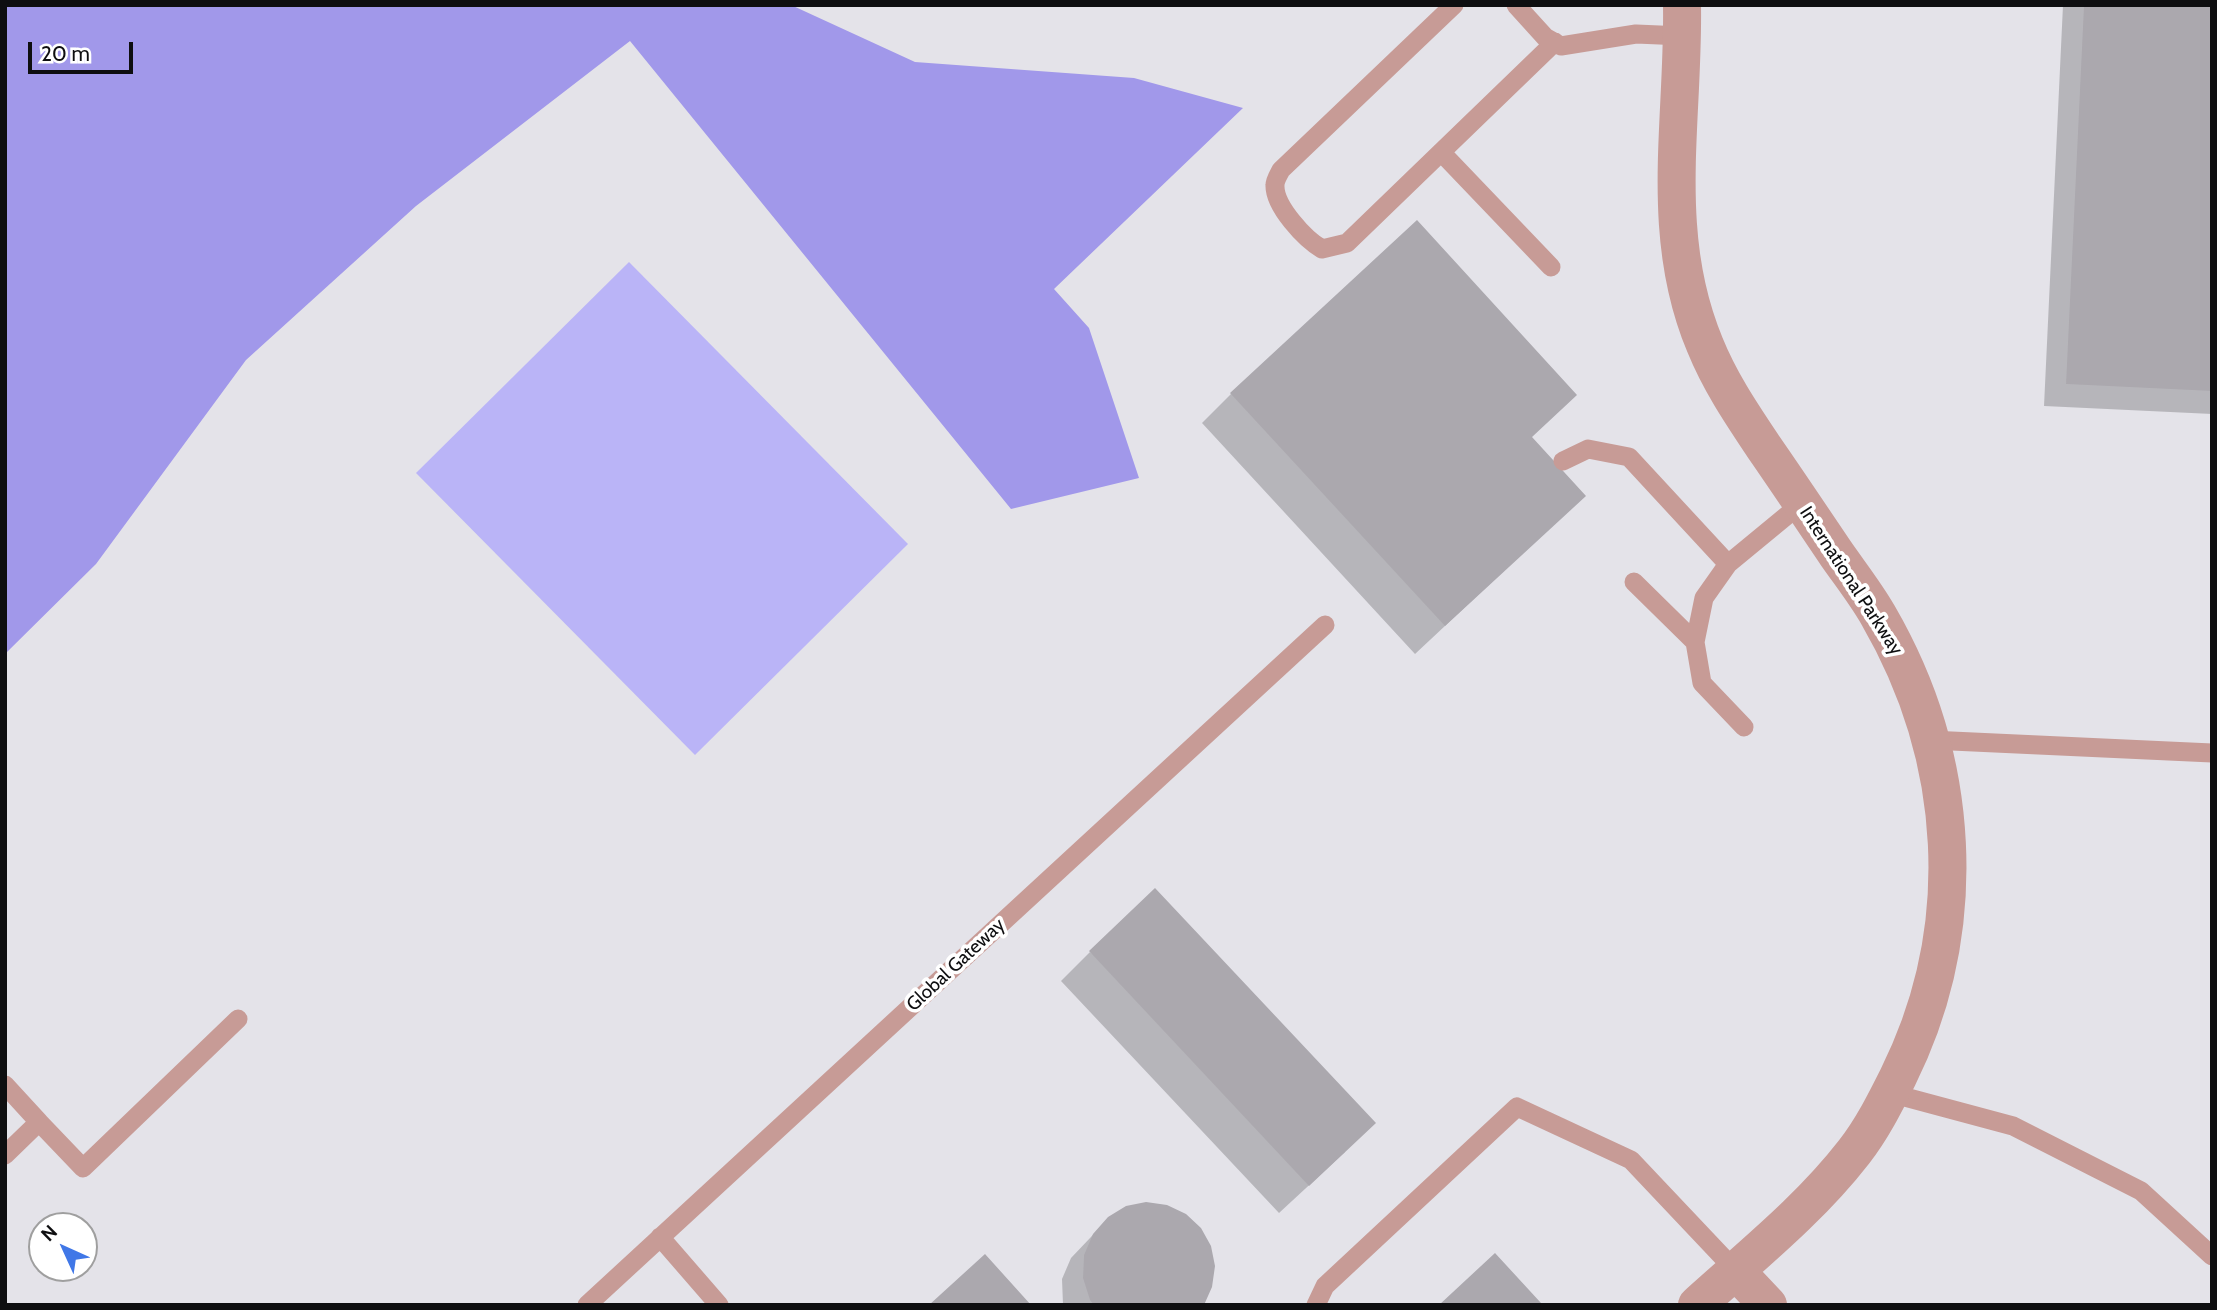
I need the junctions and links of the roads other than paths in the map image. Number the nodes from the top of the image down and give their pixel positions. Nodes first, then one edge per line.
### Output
1 (1454, 5) edge
2 (1516, 5) edge
3 (1683, 21) edge
4 (1555, 42) junction
5 (1441, 152) junction
6 (1551, 267) dead end
7 (1563, 461) dead end
8 (1802, 503) junction
9 (1728, 564) junction
10 (1634, 582) dead end
11 (1325, 625) dead end
12 (1695, 642) junction
13 (1744, 727) dead end
14 (1930, 740) junction
15 (2212, 753) edge
16 (237, 1018) dead end
17 (5, 1085) edge
18 (1890, 1093) junction
19 (39, 1122) junction
20 (5, 1155) edge
21 (660, 1237) junction
22 (2212, 1256) edge
23 (1735, 1270) junction
24 (587, 1305) edge
25 (719, 1305) edge
26 (1316, 1305) edge
27 (1697, 1305) edge
28 (1768, 1305) edge

1 - 5 lane
2 - 4 lane
3 - 4 lane
3 - 8 street, International Parkway
4 - 5 lane
5 - 6 lane
7 - 9 lane
8 - 9 lane
8 - 14 street, International Parkway
9 - 12 lane
10 - 12 lane
11 - 21 lane, Global Gateway
12 - 13 lane
14 - 15 lane
14 - 18 street, International Parkway
16 - 19 lane
17 - 19 lane
18 - 22 lane
18 - 23 street, International Parkway
19 - 20 lane
21 - 24 lane, Global Gateway
21 - 25 lane
23 - 26 lane
23 - 27 street, International Parkway
23 - 28 street

